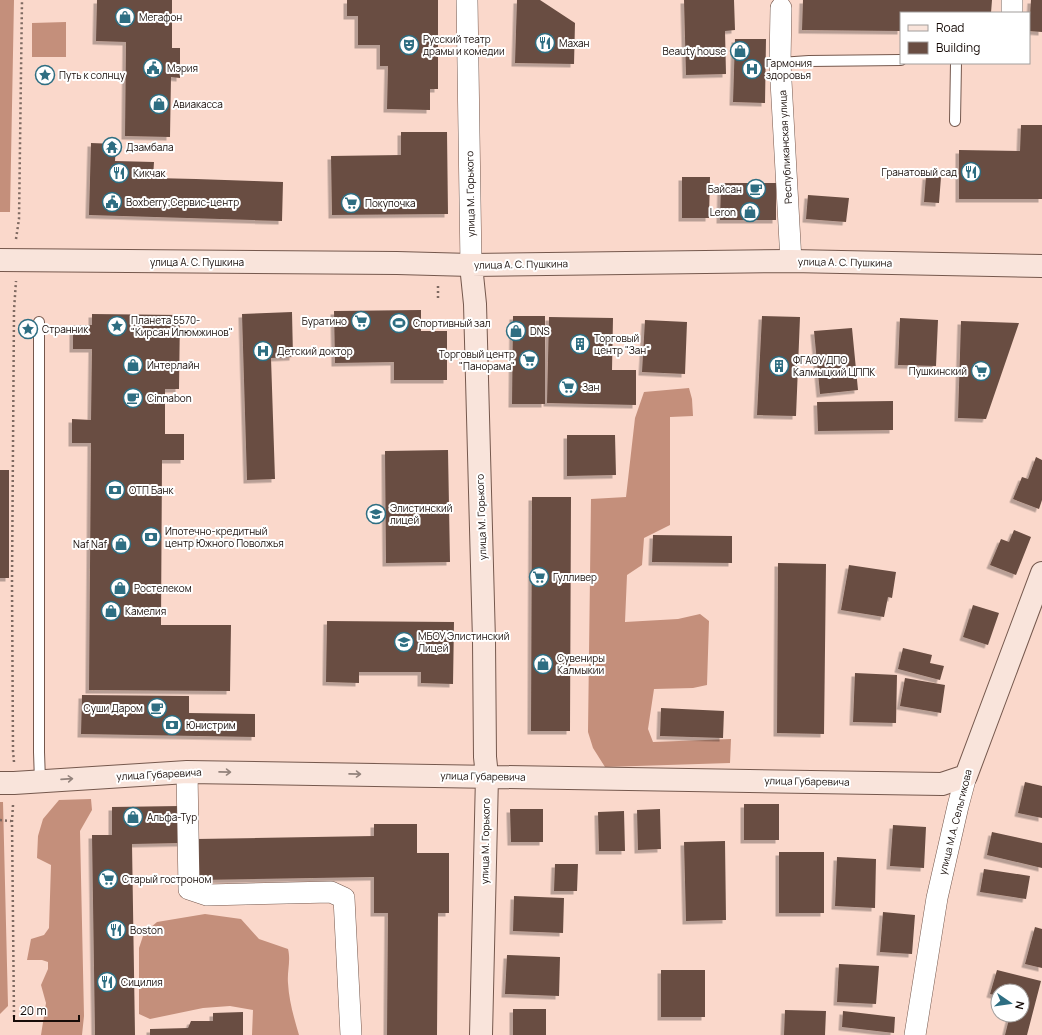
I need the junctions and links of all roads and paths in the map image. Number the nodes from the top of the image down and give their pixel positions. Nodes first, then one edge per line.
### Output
1 (22, 0) edge
2 (467, 0) edge
3 (1012, 0) edge
4 (781, 8) dead end
5 (1012, 12) edge
6 (900, 60) edge
7 (780, 63) junction
8 (956, 64) edge
9 (955, 121) dead end
10 (16, 241) dead end
11 (0, 260) edge
12 (791, 261) junction
13 (471, 265) junction
14 (1042, 266) edge
15 (16, 281) dead end
16 (438, 283) dead end
17 (438, 298) dead end
18 (39, 322) dead end
19 (1042, 572) edge
20 (14, 764) dead end
21 (187, 772) junction
22 (487, 776) junction
23 (966, 776) junction
24 (40, 781) junction
25 (0, 783) edge
26 (13, 803) dead end
27 (0, 820) edge
28 (12, 821) junction
29 (14, 1018) dead end
30 (351, 1035) edge
31 (481, 1035) edge
32 (915, 1035) edge

1 - 10 path
2 - 13 street, улица М. Горького
3 - 5 street
4 - 7 street, Республиканская улица
6 - 7 lane
7 - 12 street, Республиканская улица
8 - 9 lane
11 - 13 street, улица А. С. Пушкина
12 - 13 street, улица А. С. Пушкина
12 - 14 street, улица А. С. Пушкина
13 - 22 street, улица М. Горького
15 - 20 path
16 - 17 path
18 - 24 lane
19 - 23 street, улица М.А. Сельгикова
21 -> 22 street, улица Губаревича
24 -> 21 street, улица Губаревича
21 - 30 street
22 - 23 street, улица Губаревича
22 - 31 street, улица М. Горького
23 - 32 street, улица М.А. Сельгикова
24 - 25 street, улица Губаревича
26 - 28 path
27 - 28 path
28 - 29 path

